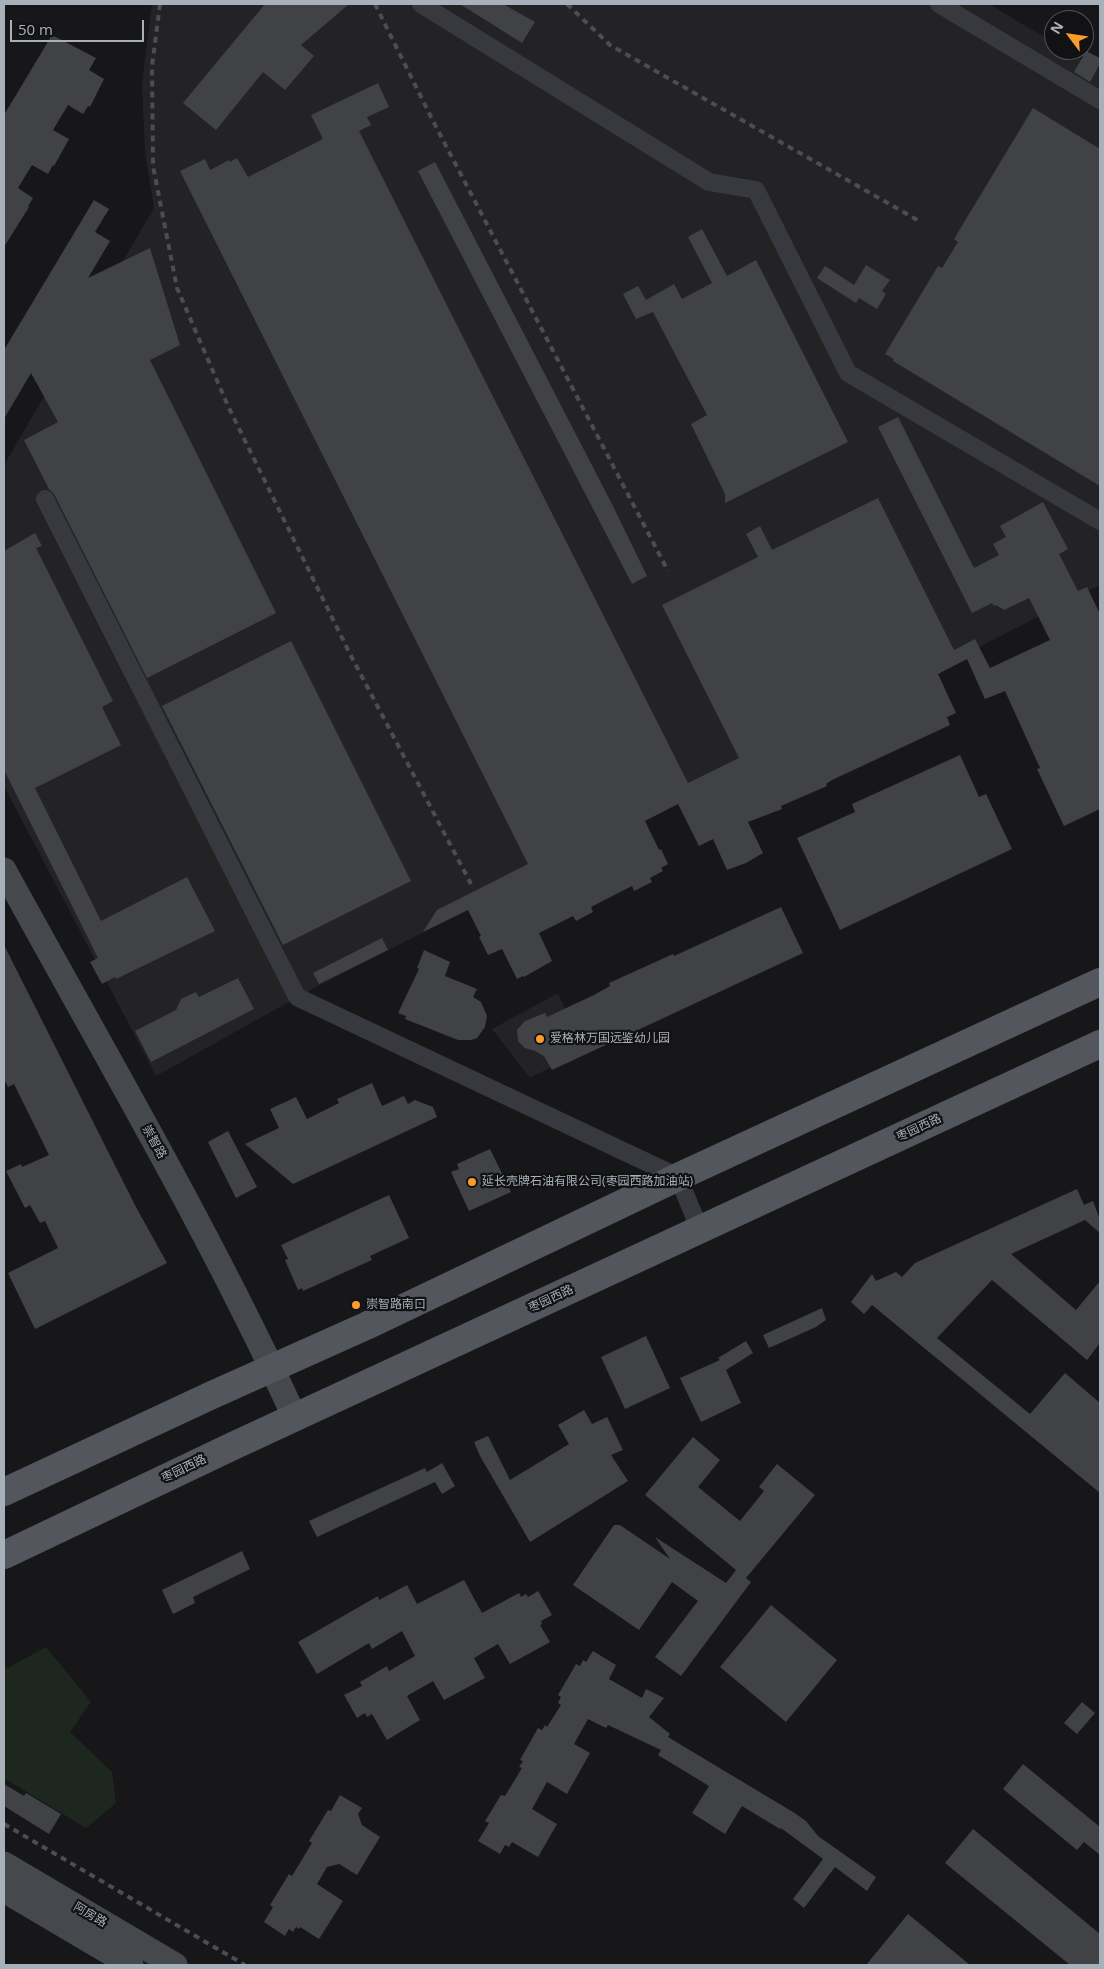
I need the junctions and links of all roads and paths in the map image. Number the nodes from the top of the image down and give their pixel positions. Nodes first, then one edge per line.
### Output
1 (421, 4) edge
2 (939, 4) edge
3 (1100, 100) edge
4 (45, 499) dead end
5 (1100, 521) edge
6 (4, 870) edge
7 (1100, 982) edge
8 (1100, 1044) edge
9 (678, 1177) junction
10 (700, 1230) junction
11 (272, 1368) junction
12 (295, 1418) junction
13 (4, 1492) edge
14 (4, 1555) edge
15 (4, 1864) edge
16 (4, 1890) edge
17 (131, 1965) edge
18 (176, 1965) edge

1 - 5 street
2 - 3 street
4 - 9 street
6 - 11 street, 崇智路
7 - 9 main road
8 - 10 main road, 枣园西路
9 - 10 street
9 - 11 main road
10 - 12 main road, 枣园西路
11 - 12 street, 崇智路
11 - 13 main road
12 - 14 main road, 枣园西路
15 - 18 street, 阿房路
16 - 17 street, 阿房路

